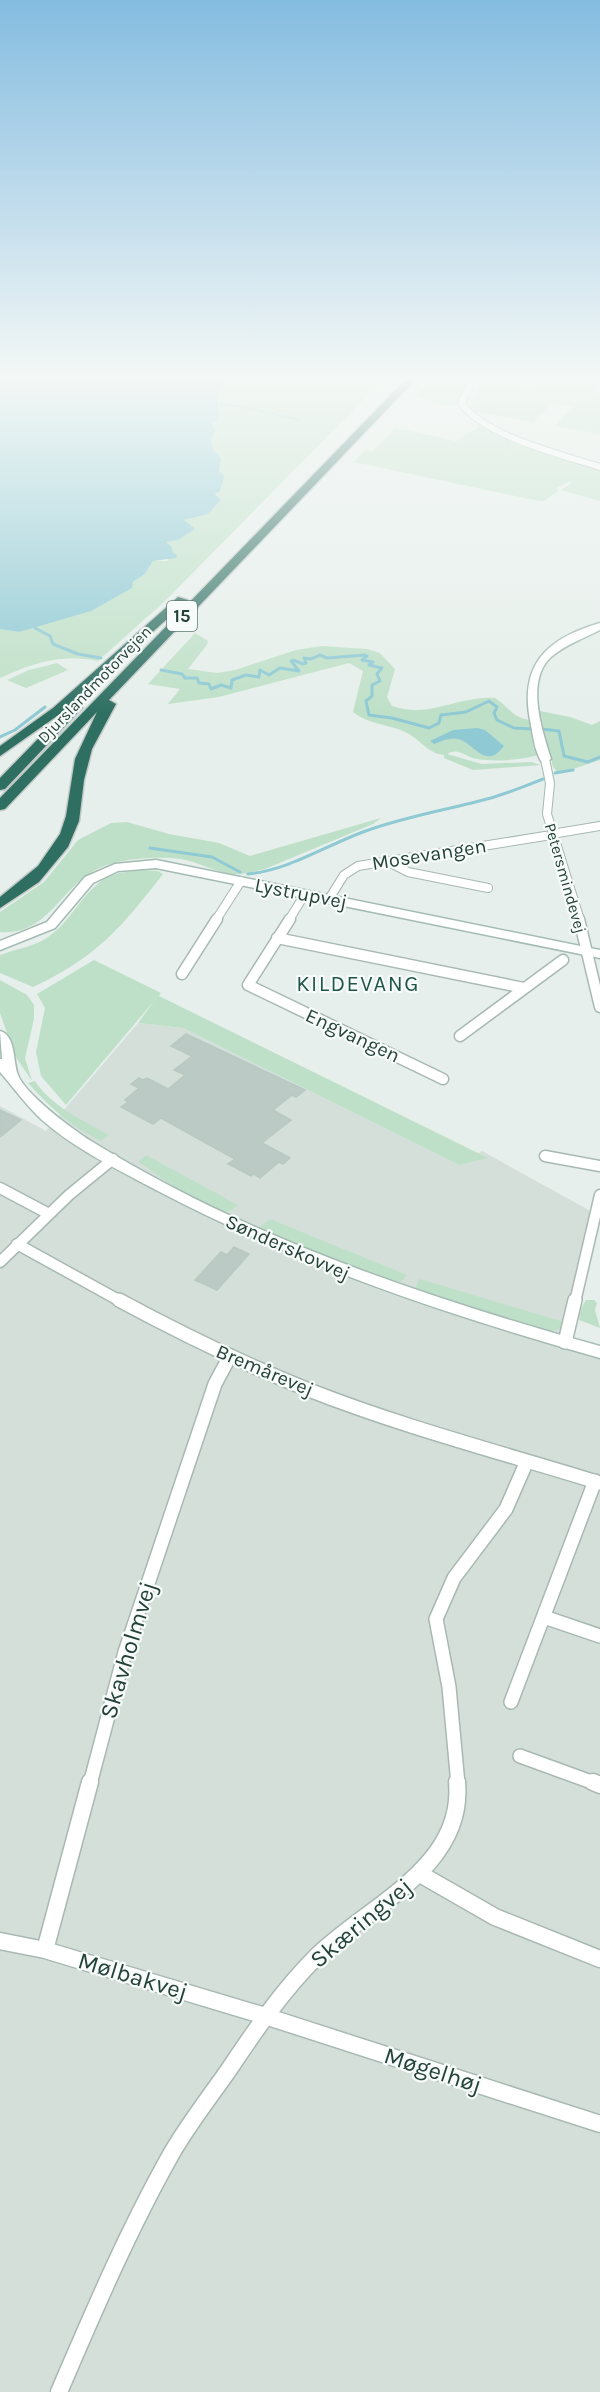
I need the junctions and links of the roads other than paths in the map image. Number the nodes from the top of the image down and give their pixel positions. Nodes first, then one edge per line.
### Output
1 (289, 490) edge
2 (304, 490) edge
3 (276, 519) junction
4 (226, 554) dead end
5 (600, 627) edge
6 (0, 752) edge
7 (545, 759) joint
8 (0, 786) edge
9 (0, 806) edge
10 (600, 826) edge
11 (548, 835) junction
12 (385, 860) junction
13 (241, 881) junction
14 (488, 888) dead end
15 (305, 894) junction
16 (329, 899) junction
17 (0, 904) edge
18 (27, 937) junction
19 (277, 938) junction
20 (0, 939) edge
21 (0, 946) edge
22 (594, 952) edge
23 (563, 960) dead end
24 (182, 974) dead end
25 (524, 988) junction
26 (600, 1007) edge
27 (0, 1035) edge
28 (460, 1036) dead end
29 (0, 1063) edge
30 (11, 1074) junction
31 (443, 1079) dead end
32 (545, 1156) dead end
33 (113, 1159) junction
34 (600, 1166) edge
35 (0, 1188) edge
36 (600, 1196) edge
37 (49, 1214) junction
38 (598, 1216) edge
39 (17, 1244) junction
40 (0, 1262) edge
41 (565, 1342) junction
42 (600, 1352) edge
43 (230, 1356) junction
44 (527, 1461) junction
45 (598, 1482) edge
46 (544, 1617) junction
47 (600, 1636) edge
48 (511, 1702) dead end
49 (520, 1756) dead end
50 (600, 1785) edge
51 (420, 1874) junction
52 (0, 1941) edge
53 (45, 1950) junction
54 (600, 1959) edge
55 (265, 2016) junction
56 (600, 2124) edge
57 (59, 2392) edge

1 - 4 highway
2 - 3 highway, Djurslandmotorvejen / 15
3 - 9 highway, Djurslandmotorvejen / 15
3 - 17 highway
5 - 7 street, Petersmindevej
6 - 8 highway, Djurslandmotorvejen / 15
7 - 11 street, Petersmindevej
10 - 11 street, Mosevangen
11 - 12 street, Mosevangen
11 - 22 street, Petersmindevej
12 - 14 street
12 - 16 street, Mosevangen
13 - 15 street, Lystrupvej
13 - 18 street, Lystrupvej
13 - 24 street
15 - 16 street, Lystrupvej
15 - 19 street, Engvangen
16 - 22 street, Lystrupvej
18 - 20 street, Lystrupvej
18 - 21 street, Lystrupvej
19 - 25 street
19 - 31 street, Engvangen
22 - 26 street
23 - 25 street
25 - 28 street
27 - 30 street, Sønderskovvej
29 - 30 street, Sønderskovvej
30 - 33 street, Sønderskovvej
32 - 34 street
33 - 37 street
33 - 41 street, Sønderskovvej
35 - 37 street
36 - 38 street
37 - 39 street
38 - 41 street
39 - 40 street
39 - 43 street, Bremårevej
41 - 42 street, Sønderskovvej
43 - 44 street, Bremårevej
43 - 53 street, Skavholmvej
44 - 45 street, Bremårevej
44 - 51 street, Skæringvej
45 - 46 street
46 - 47 street
46 - 48 street
49 - 50 street
51 - 54 street
51 - 55 street, Skæringvej
52 - 53 street, Mølbakvej
53 - 55 street, Mølbakvej
55 - 56 street, Møgelhøj
55 - 57 street, Skæringvej

